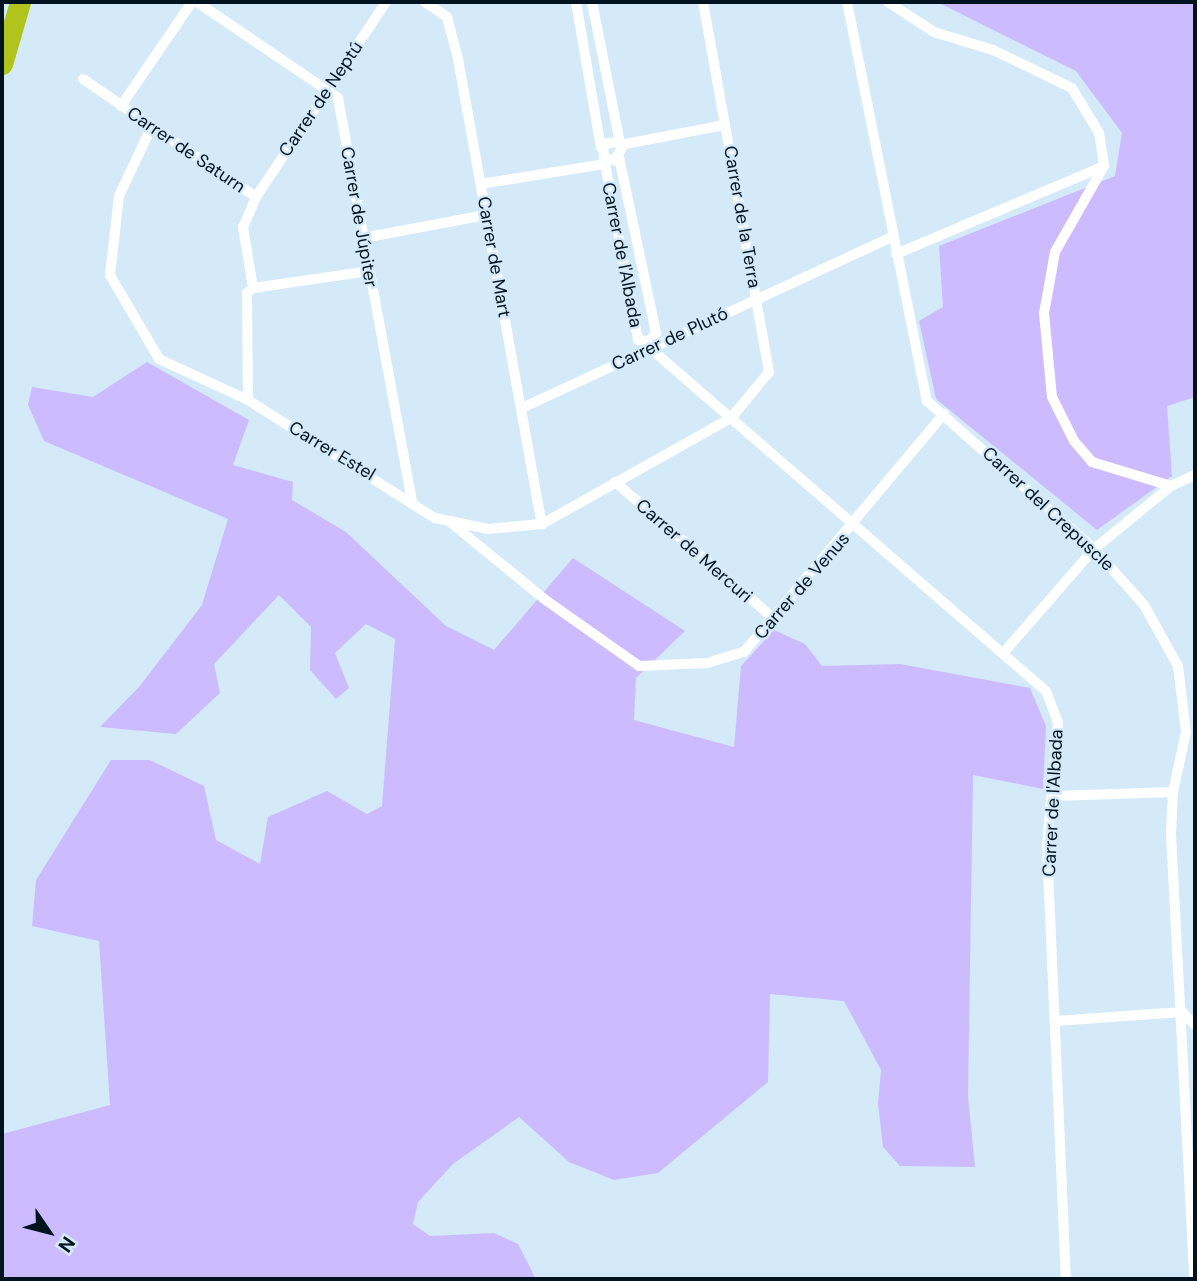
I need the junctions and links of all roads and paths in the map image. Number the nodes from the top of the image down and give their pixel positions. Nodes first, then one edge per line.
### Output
1 (20, 2) edge
2 (195, 2) edge
3 (386, 2) edge
4 (425, 2) edge
5 (576, 2) edge
6 (592, 2) edge
7 (703, 2) edge
8 (847, 2) edge
9 (888, 2) edge
10 (2, 64) edge
11 (83, 79) dead end
12 (327, 90) junction
13 (121, 107) junction
14 (725, 125) junction
15 (152, 128) junction
16 (618, 144) junction
17 (603, 157) junction
18 (619, 158) junction
19 (1104, 166) junction
20 (481, 184) junction
21 (256, 197) junction
22 (486, 215) junction
23 (892, 237) junction
24 (363, 238) junction
25 (896, 254) junction
26 (369, 271) junction
27 (253, 288) junction
28 (757, 298) junction
29 (650, 345) junction
30 (248, 400) junction
31 (524, 407) junction
32 (943, 414) junction
33 (731, 418) junction
34 (1195, 475) edge
35 (615, 482) junction
36 (1171, 486) junction
37 (412, 502) junction
38 (449, 521) junction
39 (857, 523) junction
40 (542, 524) junction
41 (1094, 549) junction
42 (774, 620) junction
43 (1004, 651) junction
44 (1173, 792) junction
45 (1055, 796) junction
46 (1182, 1012) junction
47 (1056, 1021) junction
48 (1195, 1025) edge
49 (1066, 1279) edge
50 (1194, 1279) edge

1 - 10 highway
2 - 12 street, Carrer de Júpiter
2 - 13 street
3 - 12 street, Carrer de Neptú
4 - 20 street, Carrer de Mart
5 - 17 street, Carrer de l'Albada
6 - 16 street
7 - 14 street, Carrer de la Terra
8 - 23 street, Carrer del Crepuscle
9 - 19 street
11 - 13 street, Carrer de Saturn
12 - 21 street, Carrer de Neptú
12 - 24 street, Carrer de Júpiter
13 - 15 street, Carrer de Saturn
14 - 16 street
14 - 28 street, Carrer de la Terra
15 - 21 street, Carrer de Saturn
15 - 30 street, Carrer Estel
16 - 17 street
16 - 18 street
17 - 18 street
17 - 20 street
17 - 29 street, Carrer de l'Albada
18 - 29 street, Carrer de l'Albada
19 - 25 street
19 - 36 street
20 - 22 street, Carrer de Mart
21 - 27 street, Carrer de Saturn
22 - 24 street
22 - 31 street, Carrer de Mart
23 - 25 street, Carrer del Crepuscle
23 - 28 street, Carrer de Plutó
24 - 26 street, Carrer de Júpiter
25 - 32 street, Carrer del Crepuscle
26 - 27 street
26 - 37 street, Carrer de Júpiter
27 - 30 street, Carrer de Saturn
28 - 29 street, Carrer de Plutó
28 - 33 street, Carrer de la Terra
29 - 31 street, Carrer de Plutó
29 - 33 street, Carrer de l'Albada
30 - 37 street, Carrer Estel
31 - 40 street, Carrer de Mart
32 - 39 street, Carrer de Venus
32 - 41 street, Carrer del Crepuscle
33 - 35 street, Carrer Estel
33 - 39 street, Carrer de l'Albada
34 - 36 street
35 - 40 street, Carrer Estel
35 - 42 street, Carrer de Mercuri
36 - 41 street
37 - 38 street, Carrer Estel
38 - 40 street, Carrer Estel
38 - 42 street, Carrer de Venus
39 - 42 street, Carrer de Venus
39 - 43 street, Carrer de l'Albada
41 - 43 street
41 - 44 street, Carrer del Crepuscle
43 - 45 street, Carrer de l'Albada
44 - 45 street
44 - 46 street, Carrer del Crepuscle
45 - 47 street, Carrer de l'Albada
46 - 47 street
46 - 48 street
46 - 50 street, Carrer del Crepuscle
47 - 49 street, Carrer de l'Albada

